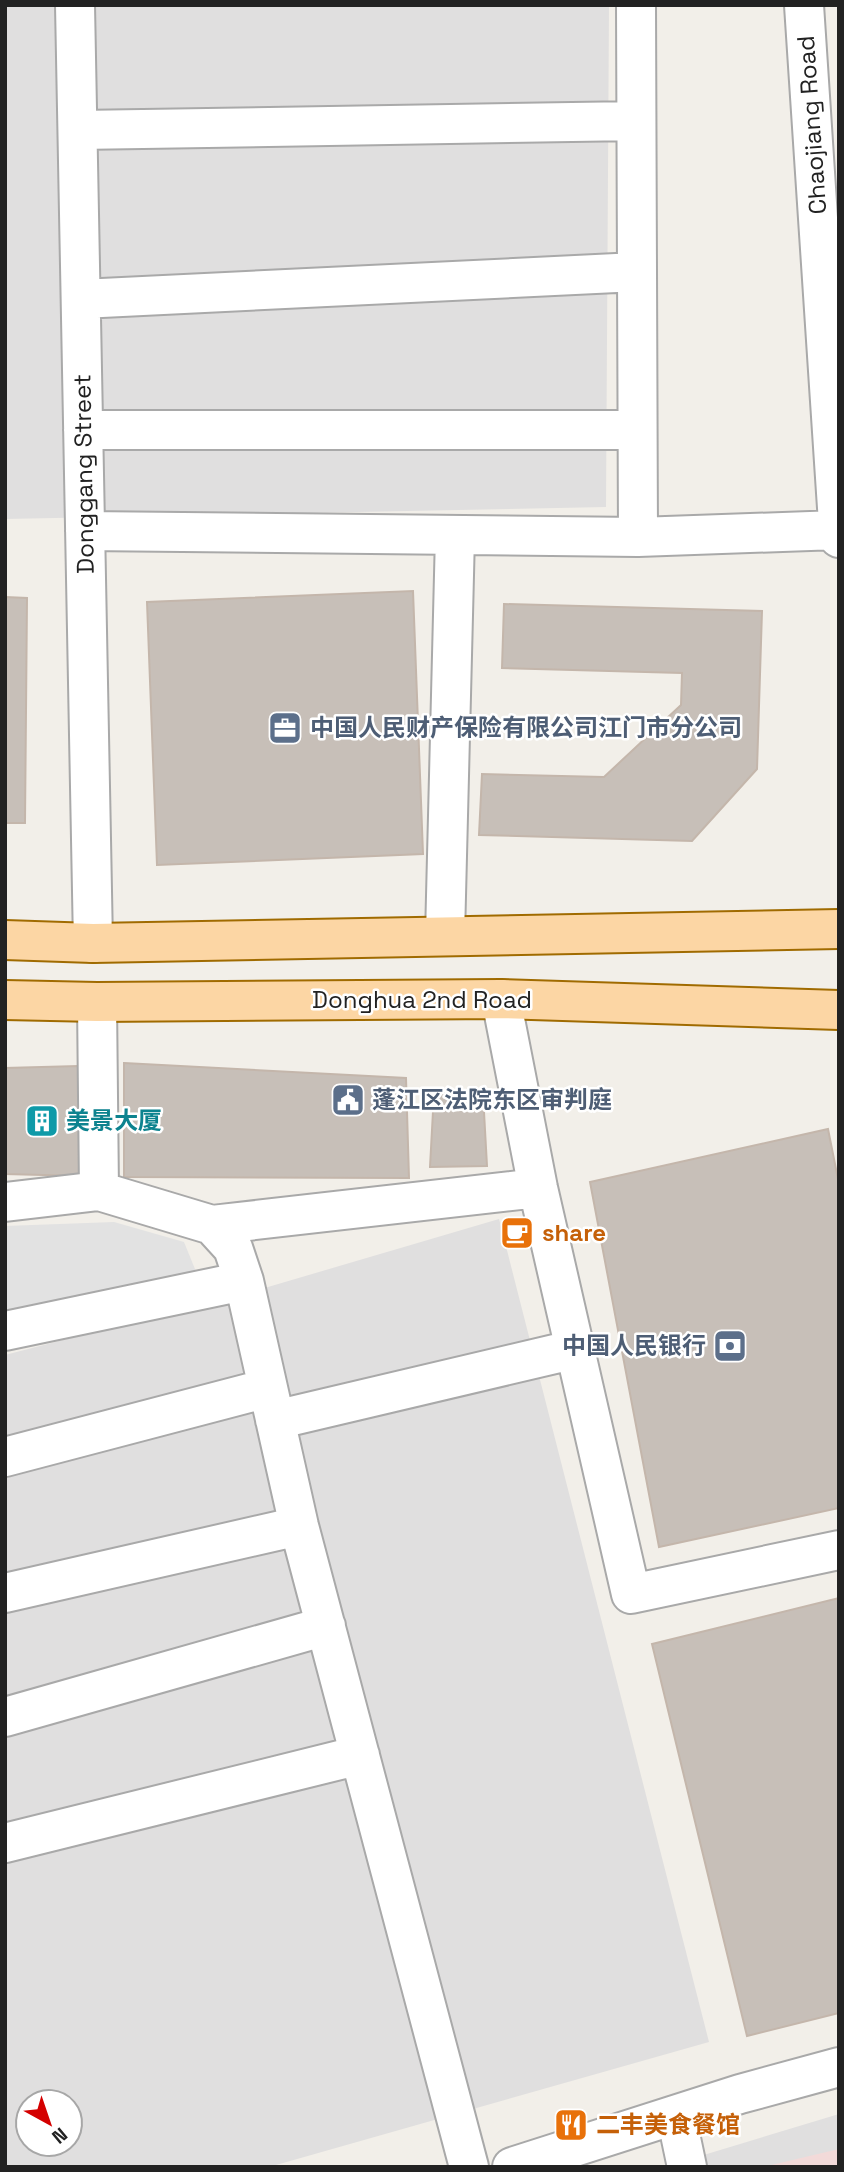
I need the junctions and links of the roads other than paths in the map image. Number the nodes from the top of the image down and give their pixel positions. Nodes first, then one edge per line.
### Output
1 (75, 5) edge
2 (636, 5) edge
3 (804, 5) edge
4 (636, 121) junction
5 (78, 130) junction
6 (637, 272) junction
7 (831, 297) edge
8 (81, 299) junction
9 (83, 430) junction
10 (637, 430) junction
11 (838, 530) edge
12 (85, 531) junction
13 (455, 536) junction
14 (638, 537) junction
15 (839, 538) edge
16 (839, 929) edge
17 (445, 936) junction
18 (5, 940) edge
19 (93, 943) junction
20 (501, 999) junction
21 (5, 1000) edge
22 (97, 1002) junction
23 (839, 1010) edge
24 (538, 1188) junction
25 (99, 1191) junction
26 (5, 1202) edge
27 (212, 1226) junction
28 (244, 1281) junction
29 (5, 1331) edge
30 (576, 1349) junction
31 (272, 1404) junction
32 (5, 1457) edge
33 (299, 1526) junction
34 (839, 1550) edge
35 (5, 1592) edge
36 (326, 1626) junction
37 (5, 1717) edge
38 (360, 1755) junction
39 (5, 1843) edge
40 (839, 2067) edge
41 (676, 2115) junction
42 (469, 2167) edge
43 (512, 2167) edge
44 (687, 2167) edge

1 - 5 street, Donggang Street
2 - 4 street
3 - 7 street, Chaojiang Road
4 - 5 street
4 - 6 street
5 - 8 street, Donggang Street
6 - 8 street
6 - 10 street
7 - 11 street, Chaojiang Road
8 - 9 street, Donggang Street
9 - 10 street
9 - 12 street, Donggang Street
10 - 14 street
11 - 14 street
11 - 15 street, Chaojiang Road
12 - 13 street
12 - 19 street, Donggang Street
13 - 14 street
13 - 17 street
16 - 17 main road
17 - 19 main road
18 - 19 main road
20 - 22 main road, Donghua 2nd Road
20 - 23 main road, Donghua 2nd Road
20 - 24 street
21 - 22 main road, Donghua 2nd Road
22 - 25 street
24 - 27 street
24 - 30 street
25 - 26 street
25 - 27 street
27 - 28 street
28 - 29 street
28 - 31 street
30 - 31 street
30 - 34 street
31 - 32 street
31 - 33 street
33 - 35 street
33 - 36 street
36 - 37 street
36 - 38 street
38 - 39 street
38 - 42 street
40 - 41 street
41 - 43 street
41 - 44 street

